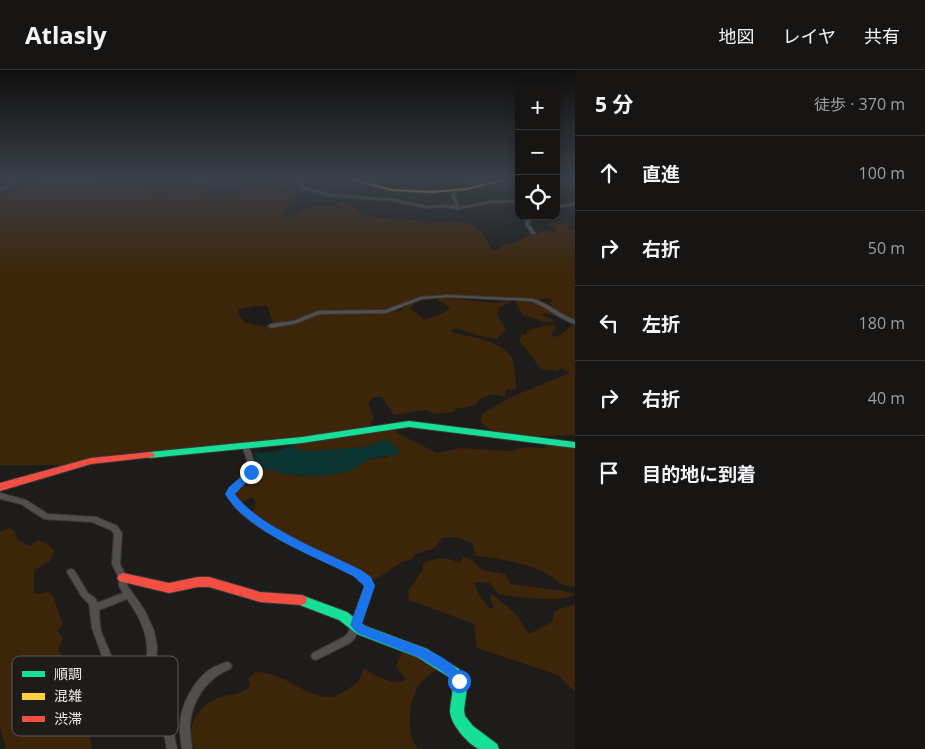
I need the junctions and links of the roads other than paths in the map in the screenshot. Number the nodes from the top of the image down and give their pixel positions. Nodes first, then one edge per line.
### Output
1 (528, 220) edge
2 (533, 233) dead end
3 (575, 322) edge
4 (271, 326) dead end
5 (575, 445) edge
6 (244, 446) junction
7 (0, 487) edge
8 (0, 496) edge
9 (71, 572) dead end
10 (122, 578) junction
11 (129, 594) junction
12 (94, 608) junction
13 (356, 625) junction
14 (108, 656) edge
15 (152, 656) edge
16 (316, 656) dead end
17 (227, 666) dead end
18 (169, 736) edge
19 (172, 749) edge
20 (187, 749) edge
21 (492, 749) edge

1 - 2 street
3 - 4 street
5 - 6 street
6 - 7 street
6 - 13 street
8 - 10 street
9 - 12 street
10 - 11 street
10 - 13 street
11 - 12 street
11 - 15 street
12 - 14 street
13 - 16 street
13 - 21 street
17 - 20 street
18 - 19 street

